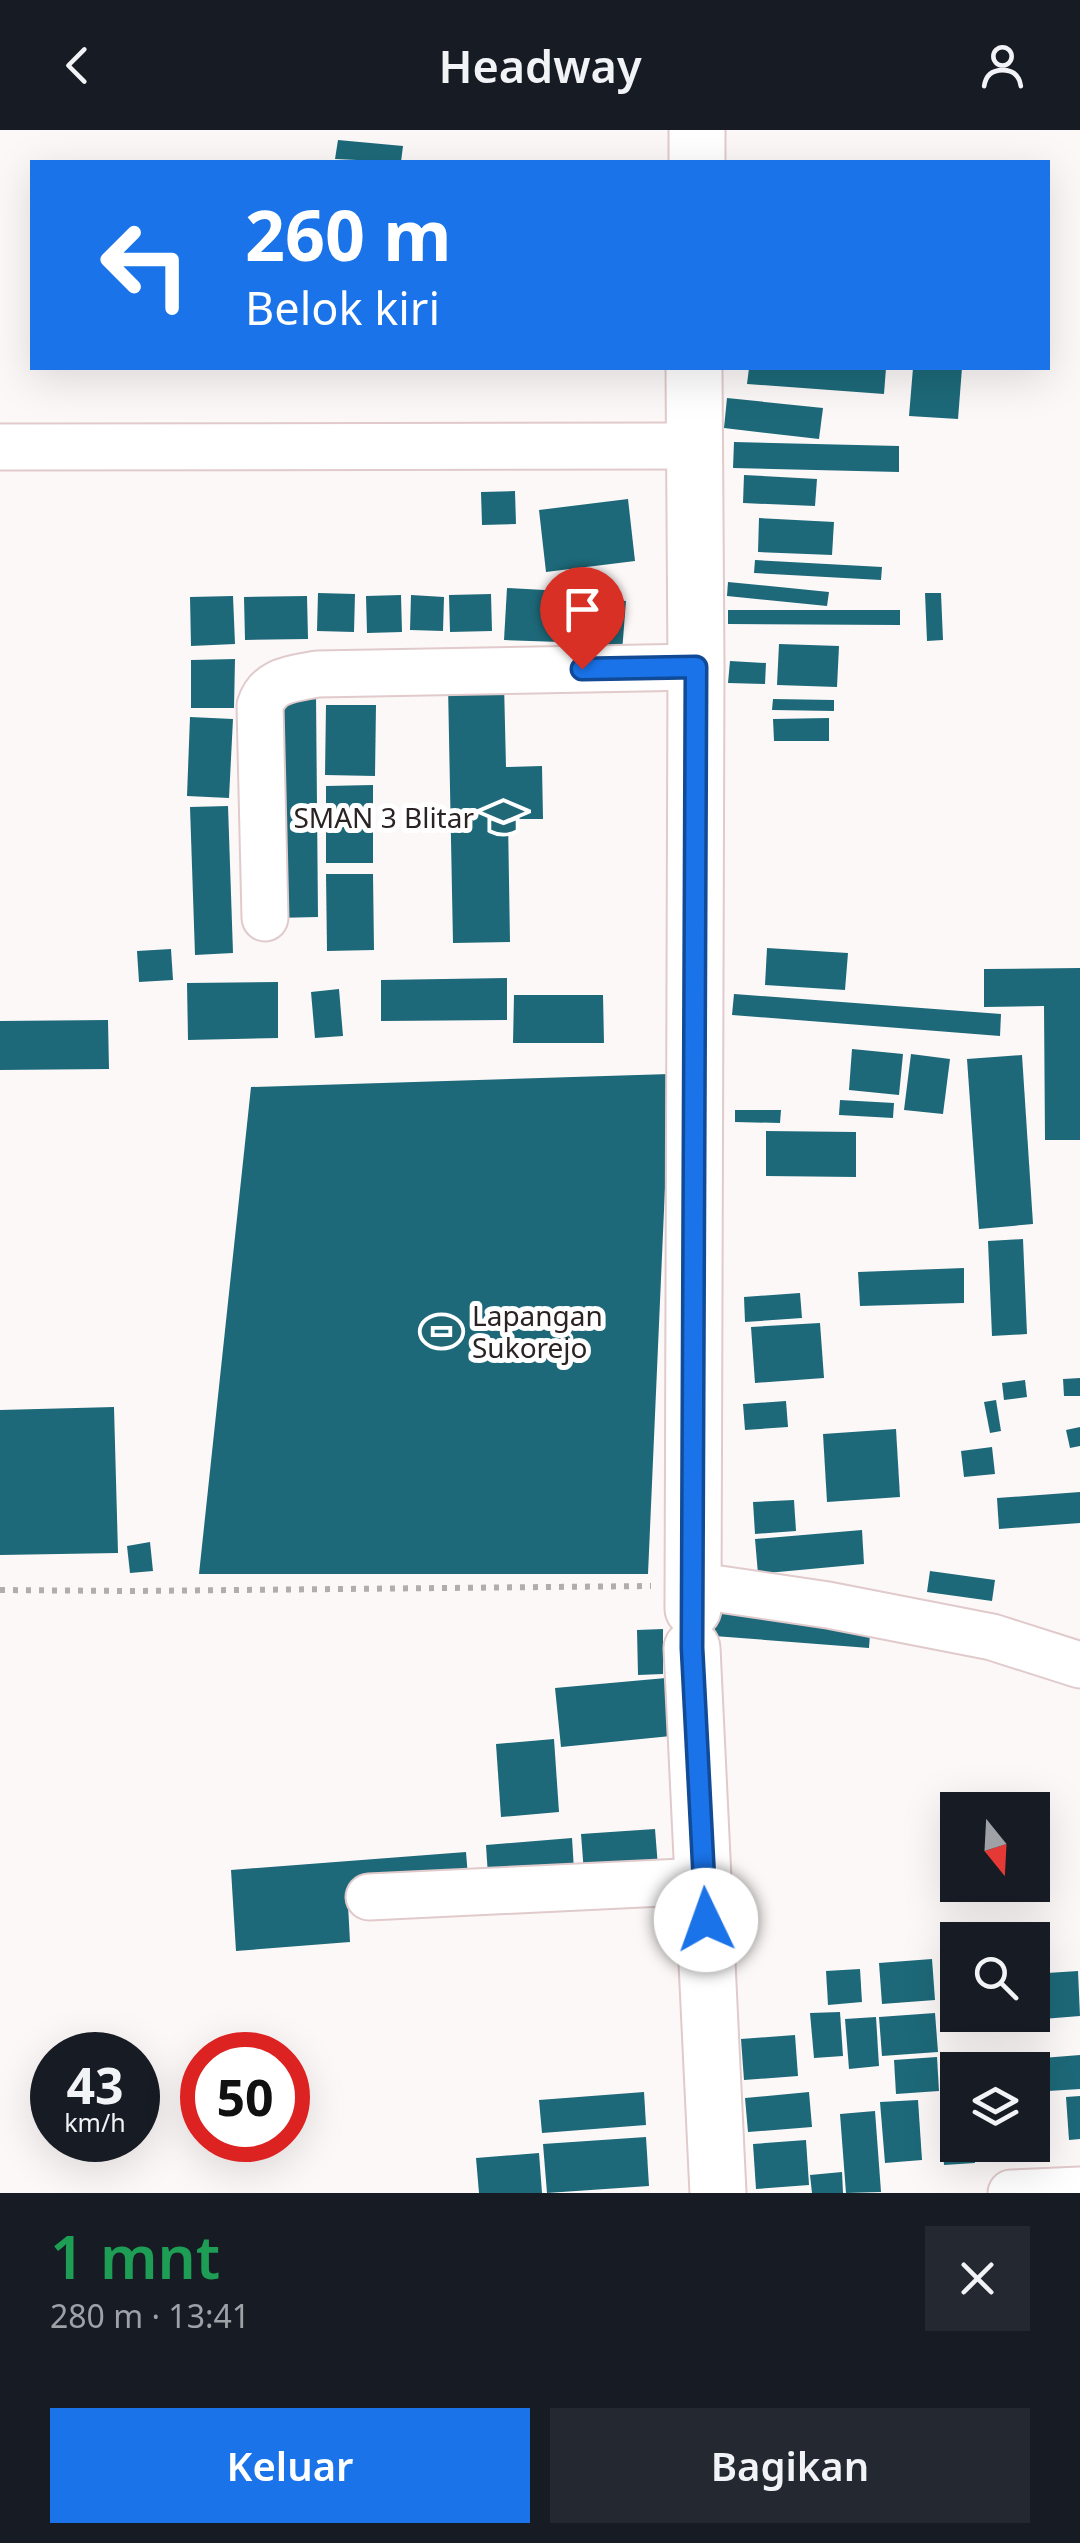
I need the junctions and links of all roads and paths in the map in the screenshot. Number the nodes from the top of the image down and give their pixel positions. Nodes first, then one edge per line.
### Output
1 (697, 130) edge
2 (697, 160) edge
3 (694, 370) edge
4 (693, 446) junction
5 (0, 447) edge
6 (696, 667) junction
7 (265, 918) dead end
8 (0, 1590) edge
9 (692, 1614) junction
10 (1080, 1665) edge
11 (704, 1881) junction
12 (369, 1897) dead end
13 (1080, 2190) edge
14 (718, 2193) edge
15 (1011, 2193) edge

1 - 2 main road
3 - 4 main road
4 - 5 street
4 - 6 main road
6 - 7 street
6 - 9 main road
8 - 9 path
9 - 10 street
9 - 11 main road
11 - 12 street
11 - 14 main road
13 - 15 street

